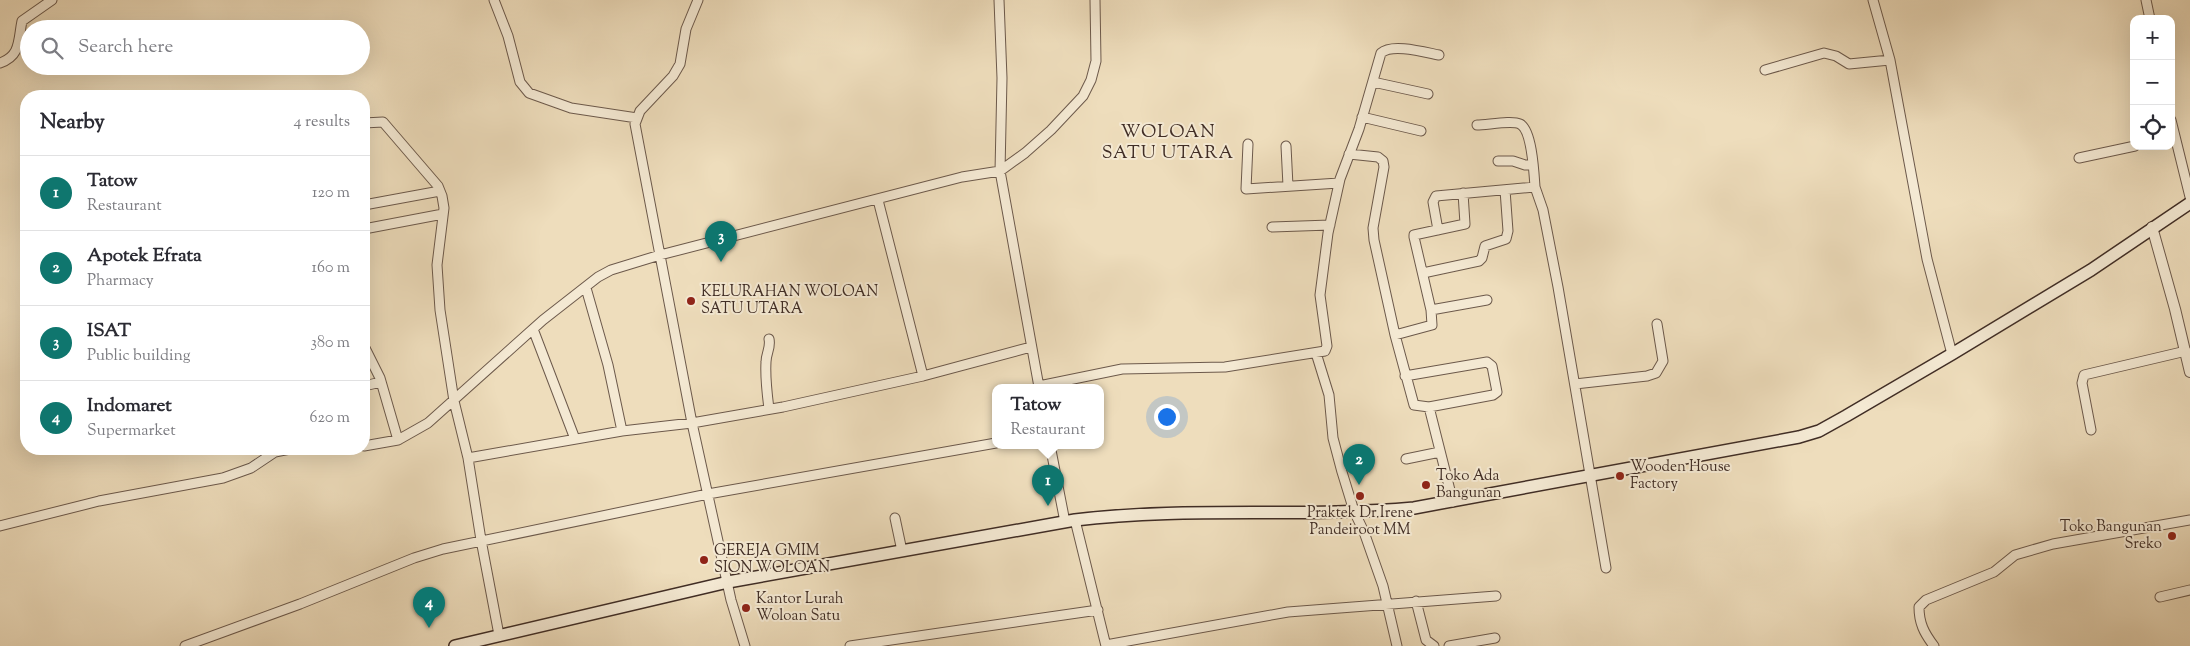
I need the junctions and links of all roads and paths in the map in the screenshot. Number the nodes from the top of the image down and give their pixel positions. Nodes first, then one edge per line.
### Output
1 (52, 0) edge
2 (494, 0) edge
3 (698, 0) edge
4 (999, 0) edge
5 (1095, 0) edge
6 (1873, 0) edge
7 (2146, 0) edge
8 (2149, 15) edge
9 (23, 20) edge
10 (20, 36) edge
11 (1439, 54) dead end
12 (1890, 60) junction
13 (0, 64) edge
14 (1765, 70) dead end
15 (1373, 82) junction
16 (1428, 94) dead end
17 (1362, 117) junction
18 (637, 118) junction
19 (370, 123) edge
20 (1477, 126) dead end
21 (1420, 131) dead end
22 (1248, 144) dead end
23 (2175, 145) edge
24 (1286, 146) dead end
25 (2130, 147) edge
26 (1349, 154) junction
27 (2079, 158) dead end
28 (1498, 161) dead end
29 (1532, 165) junction
30 (1000, 170) junction
31 (1339, 183) junction
32 (1288, 186) junction
33 (1535, 186) junction
34 (1505, 190) junction
35 (440, 191) junction
36 (1463, 193) junction
37 (2190, 197) edge
38 (878, 200) junction
39 (370, 204) edge
40 (2190, 204) edge
41 (443, 214) junction
42 (1330, 225) junction
43 (1272, 227) dead end
44 (2152, 227) junction
45 (370, 228) edge
46 (1438, 230) junction
47 (660, 255) junction
48 (1423, 273) junction
49 (586, 288) junction
50 (1487, 300) dead end
51 (1431, 310) junction
52 (1657, 324) dead end
53 (533, 329) junction
54 (1395, 335) junction
55 (769, 339) dead end
56 (1031, 347) junction
57 (2186, 351) junction
58 (1316, 353) junction
59 (1952, 354) junction
60 (370, 359) edge
61 (2190, 372) edge
62 (923, 376) junction
63 (1405, 376) junction
64 (381, 382) junction
65 (1039, 384) edge
66 (1049, 384) edge
67 (1575, 384) junction
68 (370, 385) edge
69 (454, 401) junction
70 (1429, 408) junction
71 (769, 409) junction
72 (692, 422) junction
73 (2091, 430) dead end
74 (622, 431) junction
75 (575, 439) junction
76 (398, 440) junction
77 (992, 444) edge
78 (370, 445) edge
79 (1051, 449) edge
80 (1440, 452) junction
81 (270, 455) edge
82 (468, 458) junction
83 (1406, 459) dead end
84 (1590, 474) junction
85 (708, 494) junction
86 (1453, 502) junction
87 (1354, 511) junction
88 (894, 518) dead end
89 (2190, 520) edge
90 (1070, 521) junction
91 (0, 526) edge
92 (481, 540) junction
93 (902, 551) junction
94 (1606, 568) dead end
95 (728, 582) junction
96 (2190, 590) edge
97 (1496, 596) dead end
98 (2160, 597) dead end
99 (1416, 601) junction
100 (1387, 603) junction
101 (1098, 610) junction
102 (1495, 638) dead end
103 (495, 640) edge
104 (190, 645) edge
105 (455, 646) edge
106 (745, 646) edge
107 (850, 646) edge
108 (1106, 646) edge
109 (1397, 646) edge
110 (1434, 646) edge
111 (1449, 646) edge
112 (1934, 646) edge

1 - 9 street
2 - 18 street
3 - 18 street
4 - 30 street
5 - 30 street
6 - 12 street
7 - 8 street
10 - 13 street
11 - 15 street
12 - 14 street
12 - 59 street
15 - 16 street
15 - 17 street
17 - 21 street
17 - 26 street
18 - 47 street
19 - 35 street
20 - 29 street
22 - 32 street
23 - 37 street
24 - 32 street
25 - 27 street
26 - 31 street
26 - 54 street
28 - 29 street
29 - 33 street
30 - 38 street
30 - 56 street
31 - 32 street
31 - 42 street
33 - 34 street
33 - 67 street
34 - 36 street
34 - 48 street
35 - 39 street
35 - 41 street
36 - 46 street
36 - 46 street
38 - 47 street
38 - 62 street
40 - 44 main road
41 - 45 street
41 - 69 street
42 - 43 street
42 - 58 street
44 - 57 street
44 - 59 main road
46 - 48 street
47 - 49 street
47 - 72 street
48 - 51 street
49 - 53 street
49 - 74 street
50 - 51 street
51 - 54 street
52 - 67 street
53 - 69 street
53 - 75 street
54 - 63 street
55 - 71 street
56 - 62 street
56 - 65 street
57 - 61 street
57 - 73 street
58 - 66 street
58 - 87 street
59 - 84 main road
60 - 64 street
62 - 71 street
63 - 70 street
63 - 70 street
64 - 68 street
64 - 76 street
67 - 84 street
69 - 76 street
69 - 82 street
70 - 80 street
71 - 72 street
72 - 74 street
72 - 85 street
74 - 75 street
75 - 82 street
76 - 78 street
77 - 85 street
79 - 90 street
80 - 83 street
80 - 86 street
81 - 91 street
82 - 92 street
84 - 86 main road
84 - 94 street
85 - 92 street
85 - 95 street
86 - 87 main road
87 - 90 main road
87 - 100 street
88 - 93 street
89 - 112 street
90 - 93 main road
90 - 101 street
92 - 103 street
92 - 104 street
93 - 95 main road
95 - 103 main road
95 - 106 street
96 - 98 street
97 - 99 street
99 - 100 street
99 - 110 street
100 - 108 street
100 - 109 street
101 - 107 street
101 - 108 street
102 - 111 street
103 - 105 main road

